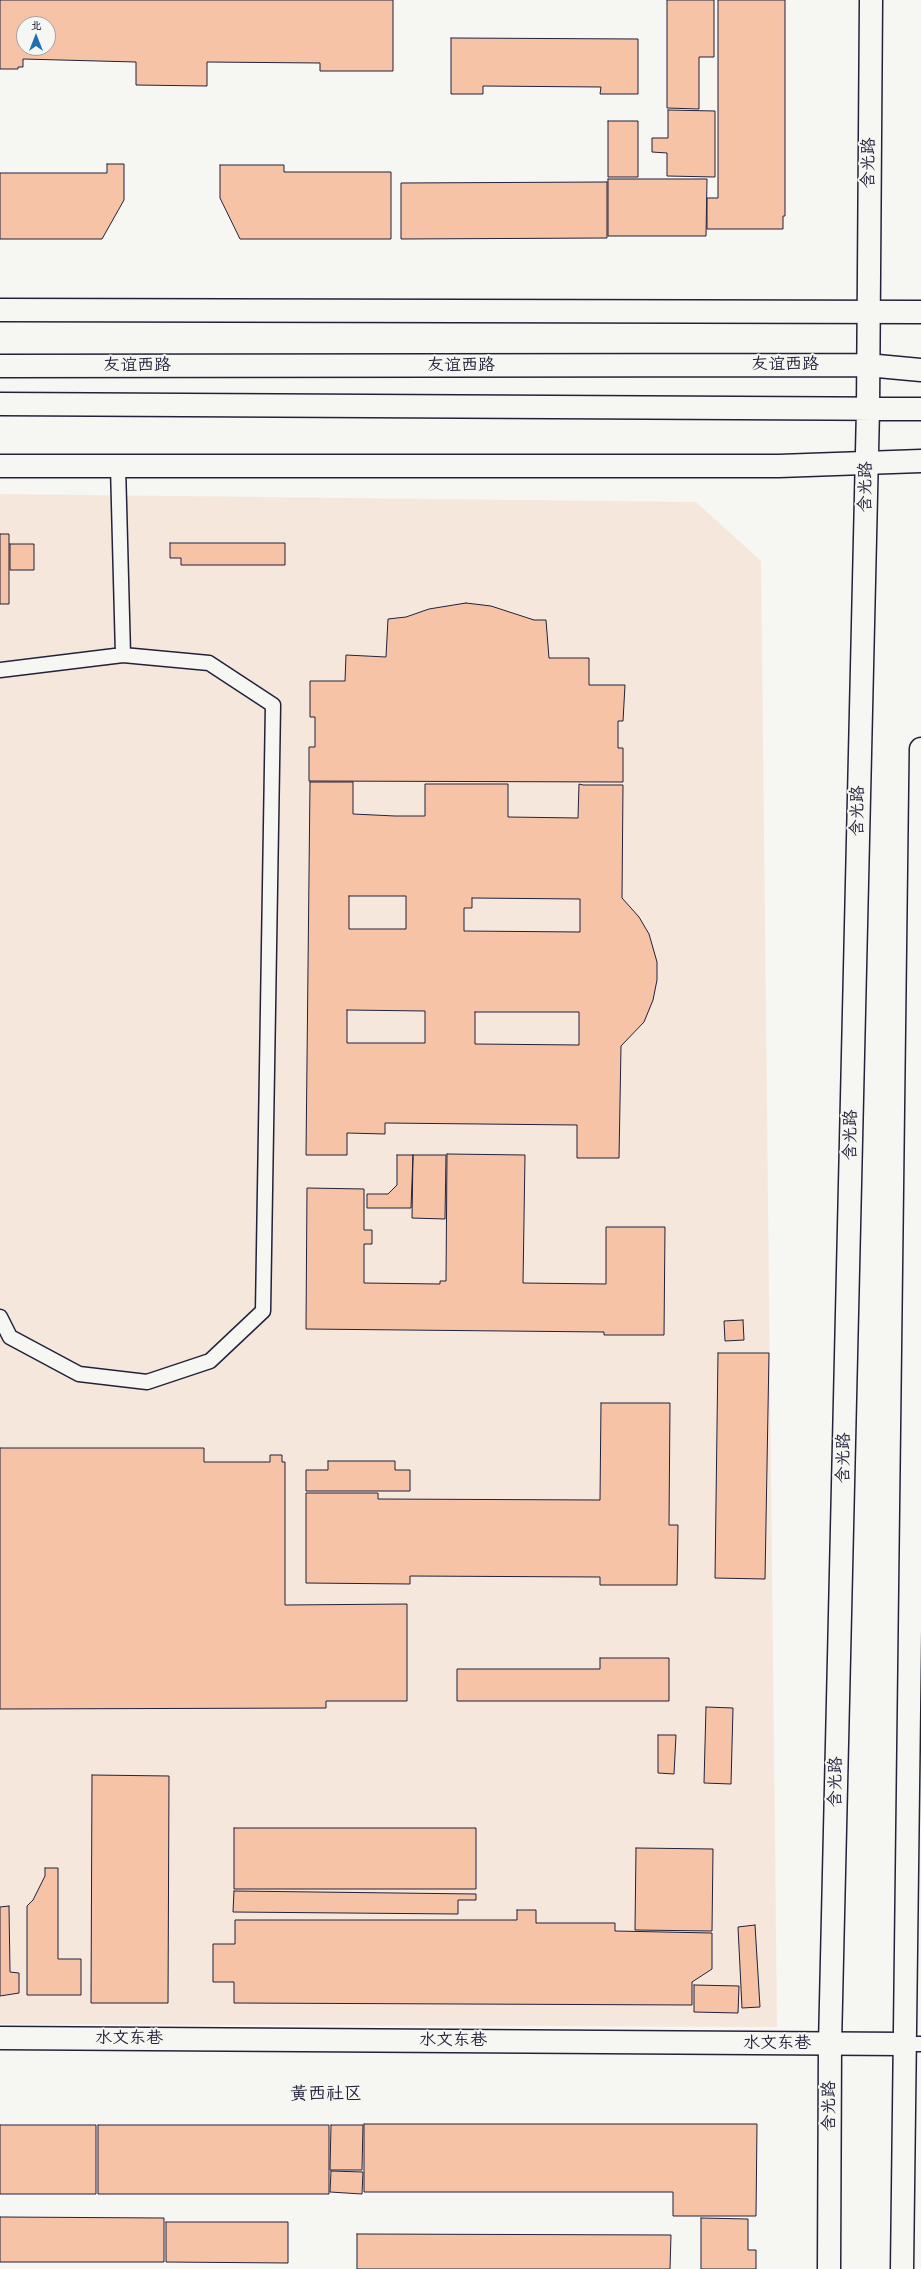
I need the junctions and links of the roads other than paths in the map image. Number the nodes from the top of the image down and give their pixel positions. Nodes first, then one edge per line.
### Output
1 (871, 0) edge
2 (0, 310) edge
3 (868, 312) junction
4 (921, 312) edge
5 (867, 365) junction
6 (0, 366) edge
7 (921, 370) edge
8 (0, 404) edge
9 (868, 409) junction
10 (921, 409) edge
11 (921, 461) edge
12 (866, 463) junction
13 (0, 466) edge
14 (118, 466) junction
15 (123, 655) junction
16 (0, 670) edge
17 (921, 749) edge
18 (0, 1317) edge
19 (0, 2038) edge
20 (830, 2044) junction
21 (913, 2044) edge
22 (829, 2269) edge
23 (902, 2269) edge

1 - 3 main road, 含光路
2 - 3 main road
3 - 4 main road
3 - 5 main road, 含光路
5 - 6 main road, 友谊西路
5 - 7 main road, 友谊西路
5 - 9 main road, 含光路
8 - 9 main road
9 - 10 main road
9 - 12 main road, 含光路
11 - 12 main road
12 - 14 main road
12 - 20 main road, 含光路
13 - 14 main road
14 - 15 lane
15 - 16 lane
15 - 18 lane
17 - 21 main road
19 - 20 main road, 水文东巷
20 - 21 main road, 水文东巷
20 - 22 main road, 含光路
21 - 23 main road

